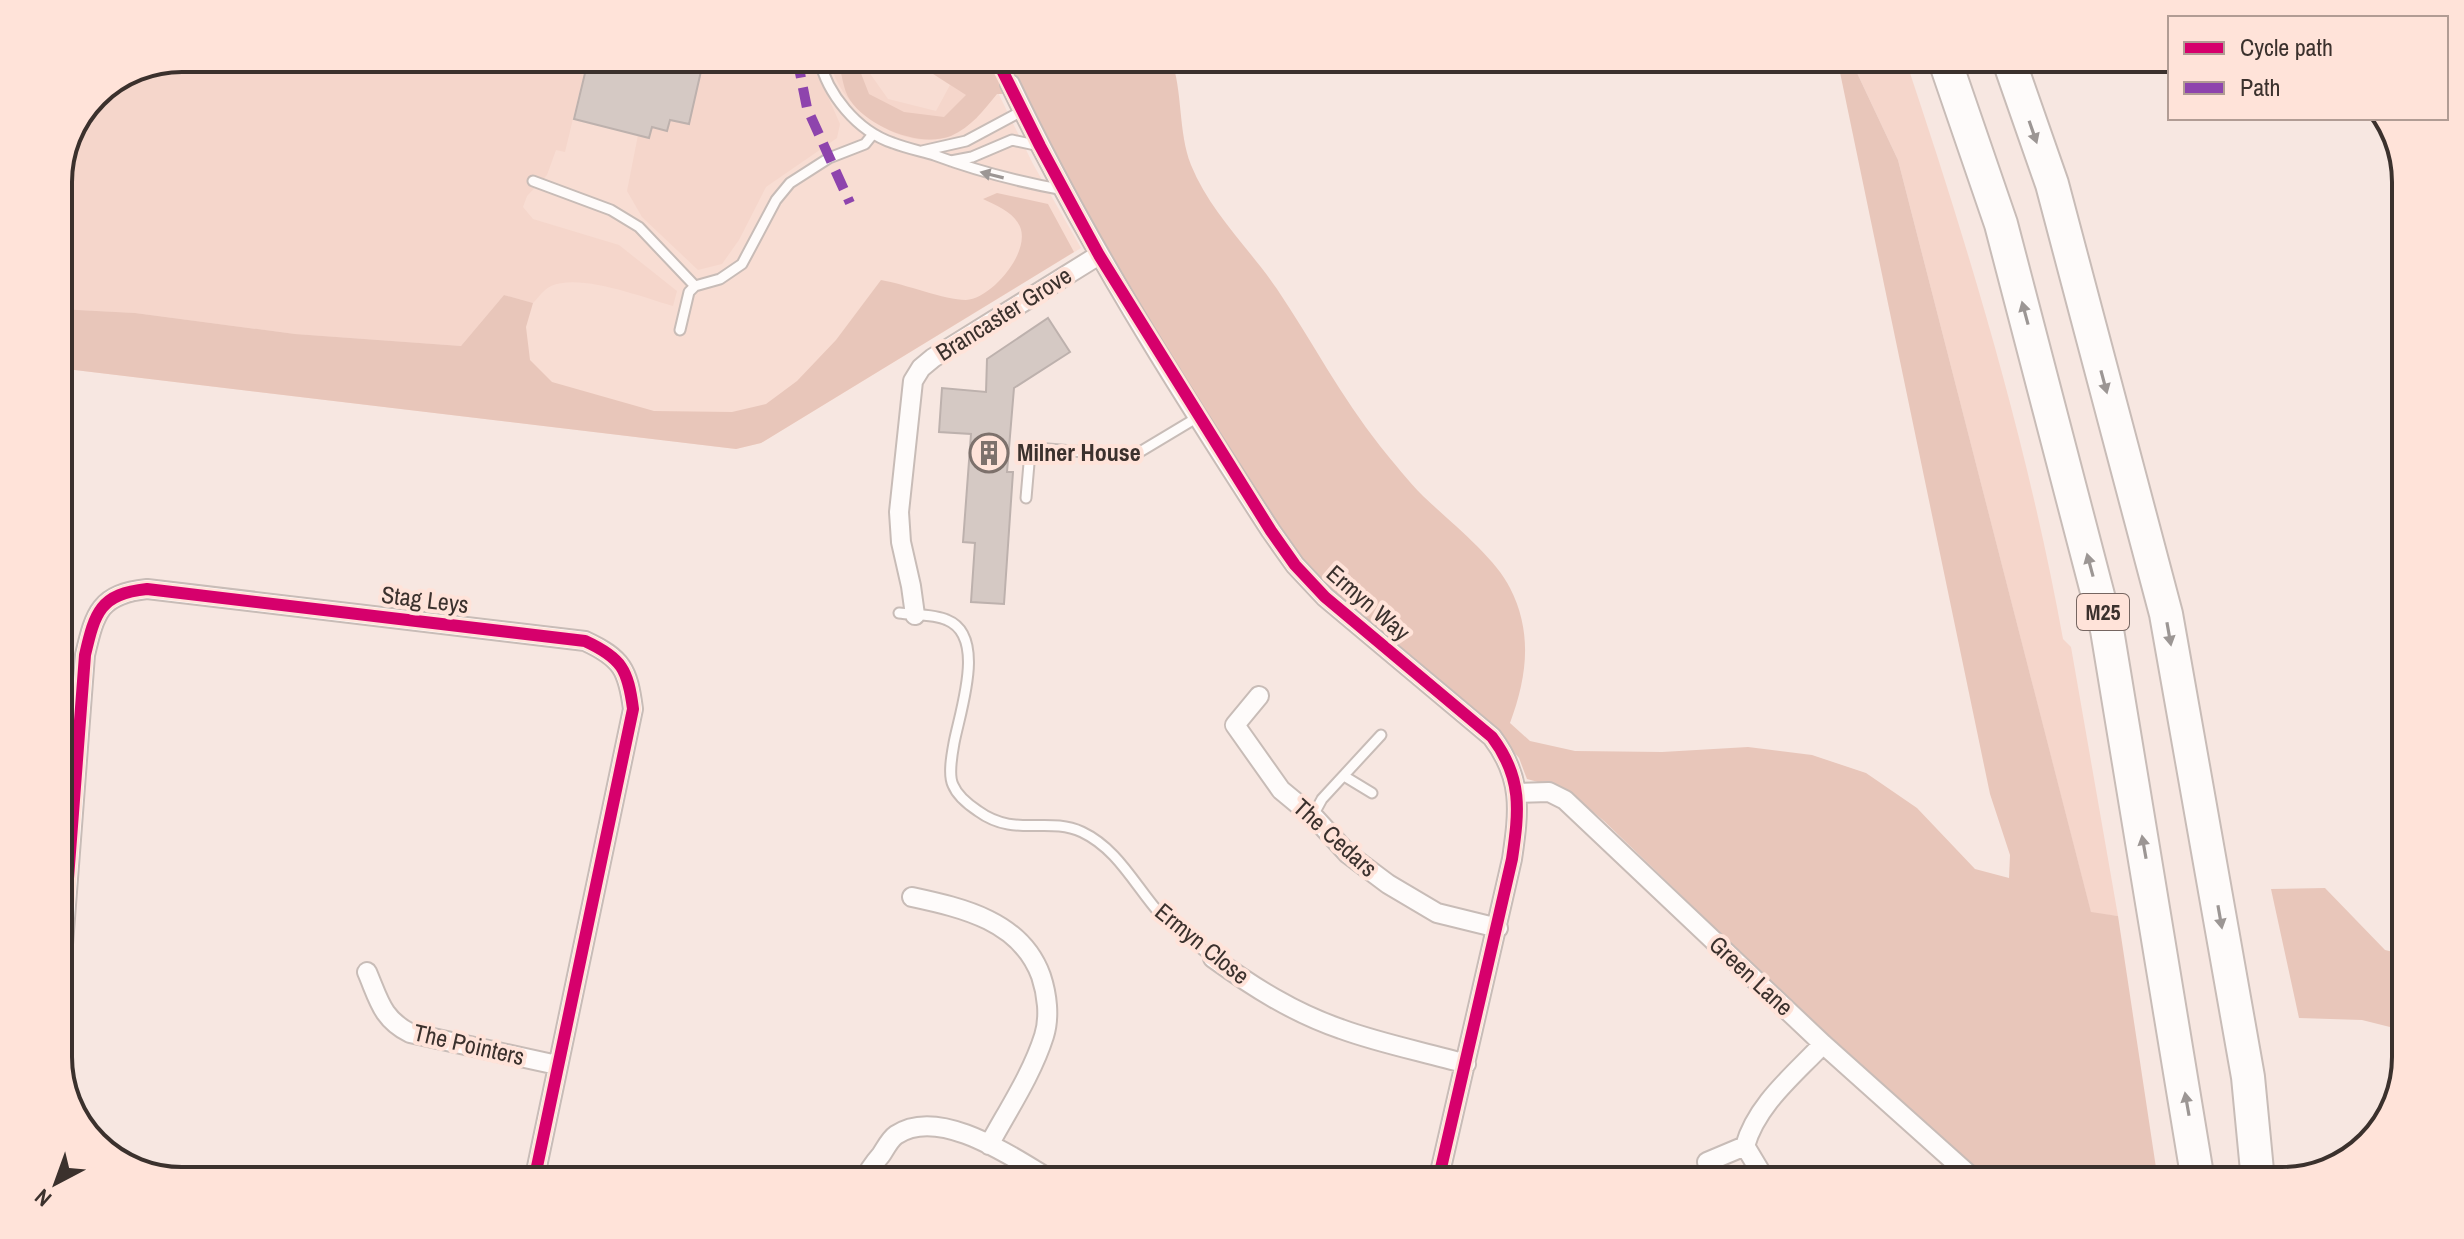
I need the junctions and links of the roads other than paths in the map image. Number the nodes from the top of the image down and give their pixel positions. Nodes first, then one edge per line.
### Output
1 (825, 72) edge
2 (1949, 72) edge
3 (2013, 72) edge
4 (1010, 84) dead end
5 (1022, 111) junction
6 (873, 134) junction
7 (1040, 146) junction
8 (922, 151) junction
9 (950, 161) junction
10 (533, 181) dead end
11 (1064, 190) junction
12 (1099, 255) junction
13 (695, 286) junction
14 (680, 330) dead end
15 (1198, 417) junction
16 (1026, 498) dead end
17 (907, 614) joint
18 (1259, 696) dead end
19 (1381, 735) dead end
20 (1344, 776) junction
21 (1372, 793) dead end
22 (1517, 793) junction
23 (1316, 819) junction
24 (72, 826) edge
25 (912, 897) dead end
26 (1498, 928) junction
27 (1213, 958) joint
28 (367, 972) dead end
29 (1823, 1044) junction
30 (1466, 1064) junction
31 (557, 1065) junction
32 (989, 1145) junction
33 (1745, 1146) junction
34 (1707, 1162) dead end
35 (537, 1167) edge
36 (871, 1167) edge
37 (1028, 1167) edge
38 (1441, 1167) edge
39 (1758, 1167) edge
40 (1960, 1167) edge
41 (2196, 1167) edge
42 (2257, 1167) edge

1 - 6 lane
41 -> 2 highway, M25
3 -> 42 highway, M25
4 - 5 street, Ermyn Way
5 - 7 street, Ermyn Way
5 - 8 lane
6 - 8 lane
6 - 13 lane
7 - 9 lane
7 - 11 street, Ermyn Way
8 - 9 lane
11 -> 9 lane
10 - 13 lane
11 - 12 street, Ermyn Way
12 - 15 street, Ermyn Way
12 - 17 street, Brancaster Grove
13 - 14 lane
15 - 16 lane
15 - 22 street, Ermyn Way
17 - 27 lane, Ermyn Close
18 - 23 street, The Cedars
19 - 20 lane
20 - 21 lane
20 - 23 lane
22 - 26 street, Ermyn Way
22 - 29 street, Green Lane
23 - 26 street, The Cedars
24 - 31 street, Stag Leys
25 - 32 street
26 - 30 street, Ermyn Way
27 - 30 street, Ermyn Close
28 - 31 street, The Pointers
29 - 33 street
29 - 40 street, Green Lane
30 - 38 street, Ermyn Way
31 - 35 street, Stag Leys
32 - 36 street
32 - 37 street
33 - 34 street
33 - 39 street

